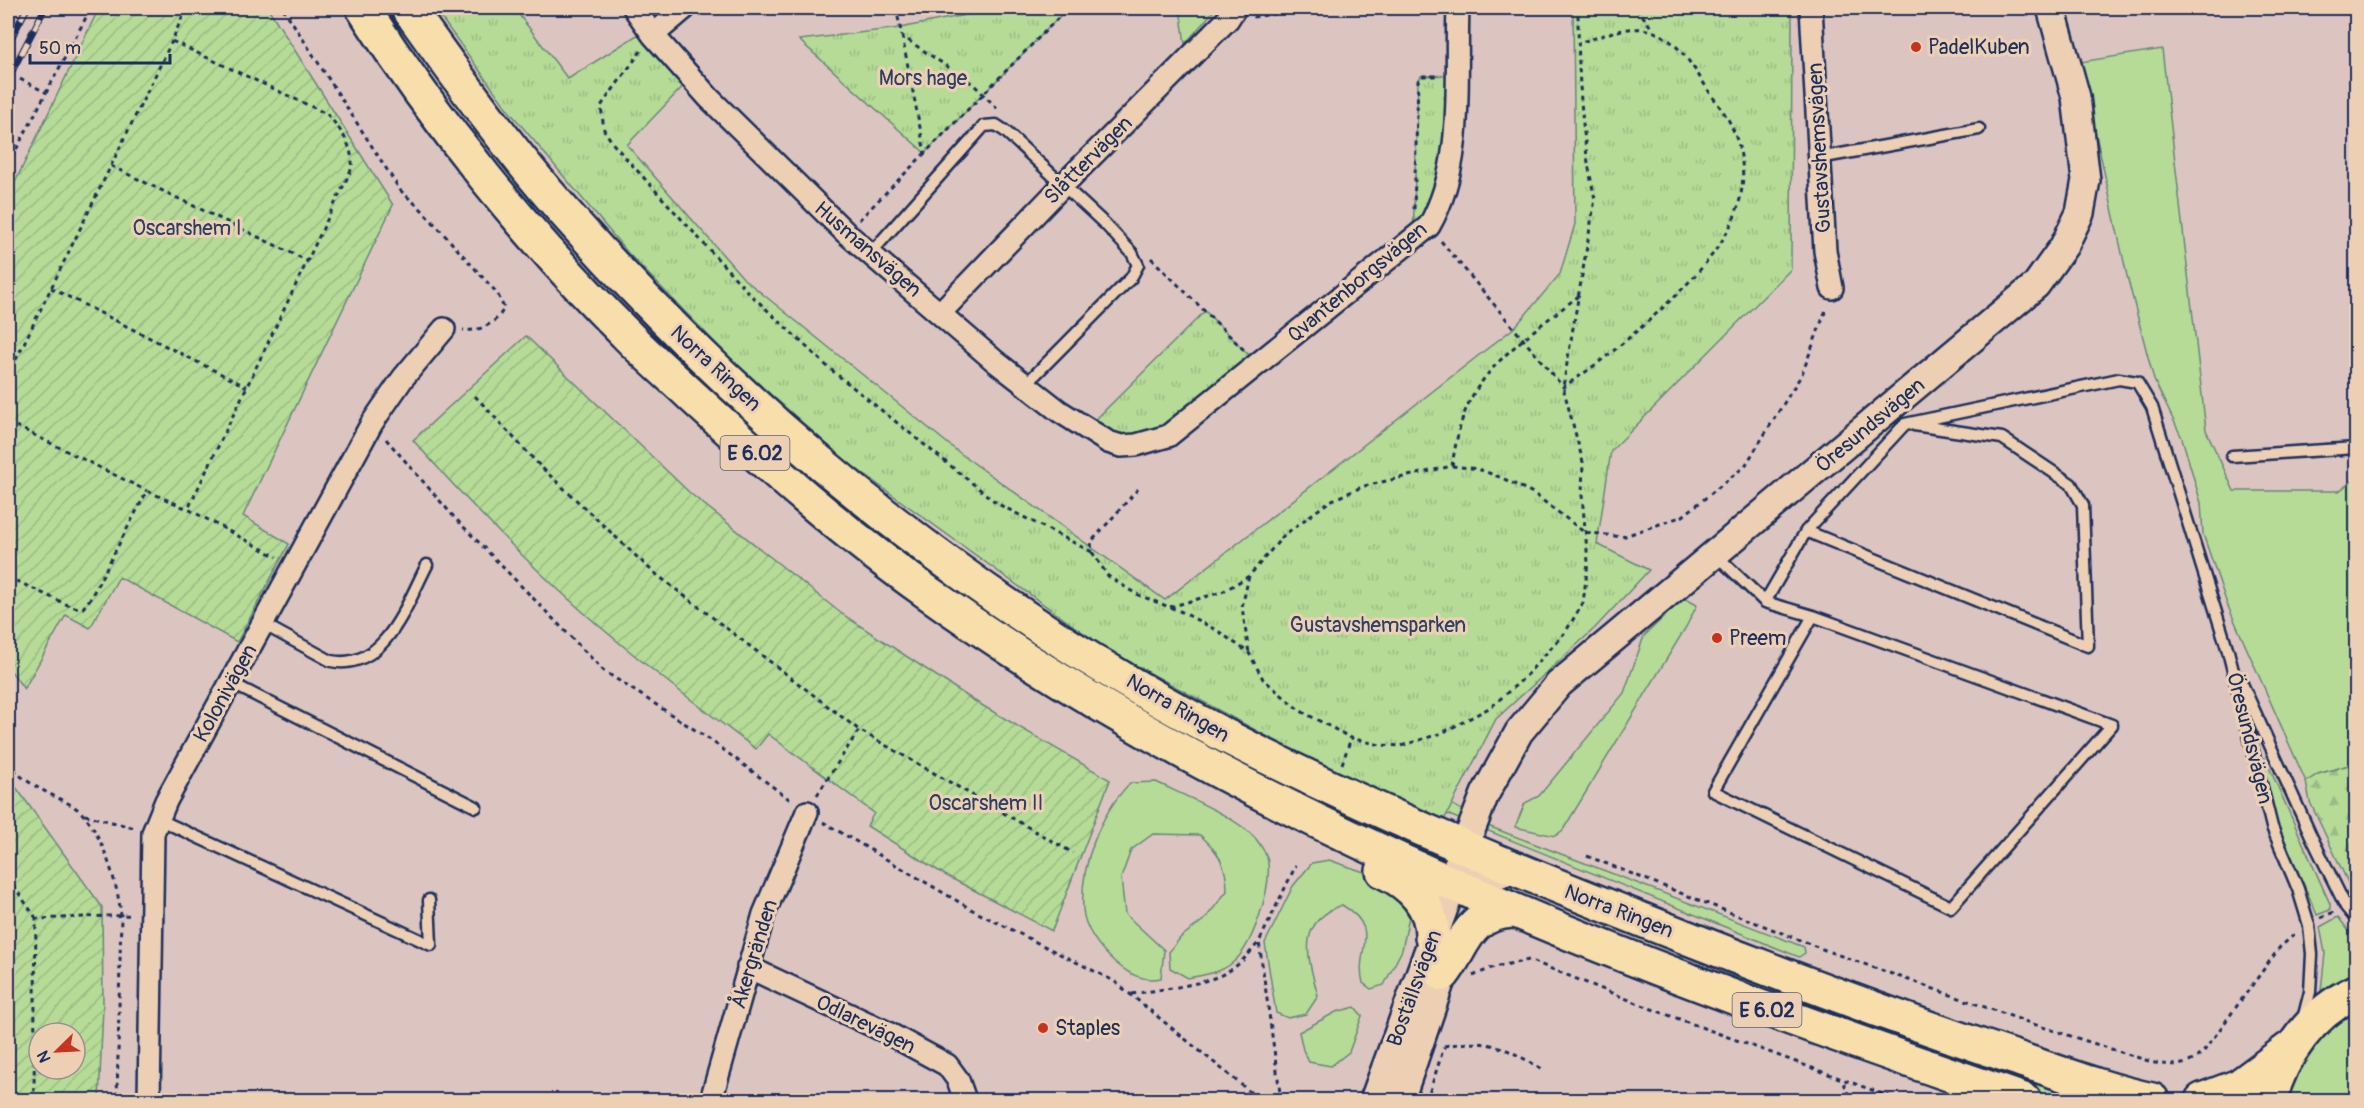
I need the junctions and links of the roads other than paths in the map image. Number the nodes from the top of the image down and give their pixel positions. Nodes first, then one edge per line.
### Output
1 (363, 8) edge
2 (408, 8) edge
3 (634, 8) edge
4 (685, 8) edge
5 (1458, 8) edge
6 (1811, 8) edge
7 (2051, 8) edge
8 (1231, 14) edge
9 (653, 34) junction
10 (1979, 129) dead end
11 (1820, 158) junction
12 (1064, 184) junction
13 (869, 255) junction
14 (1833, 288) road end
15 (942, 312) junction
16 (444, 329) road end
17 (1025, 385) junction
18 (1905, 424) junction
19 (1136, 446) joint
20 (2356, 448) edge
21 (2232, 456) dead end
22 (1806, 531) junction
23 (1715, 554) junction
24 (427, 565) dead end
25 (1765, 602) junction
26 (1813, 616) junction
27 (263, 624) junction
28 (2228, 651) junction
29 (231, 682) junction
30 (476, 807) dead end
31 (807, 812) road end
32 (1308, 817) junction
33 (156, 826) junction
34 (1462, 869) junction
35 (429, 900) dead end
36 (1512, 911) junction
37 (2356, 919) edge
38 (1432, 937) junction
39 (748, 968) junction
40 (1456, 976) junction
41 (2356, 992) edge
42 (2296, 1043) junction
43 (149, 1101) edge
44 (711, 1101) edge
45 (964, 1101) edge
46 (1374, 1101) edge
47 (1400, 1101) edge
48 (2024, 1101) edge
49 (2152, 1101) edge
50 (2202, 1101) edge
51 (2270, 1101) edge

1 - 32 main road, Norra Ringen / E 6.02
2 - 34 main road, Norra Ringen / E 6.02
3 - 9 street, Husmansvägen
4 - 9 street
5 - 19 street, Qvantenborgsvägen
6 - 11 street, Gustavshemsvägen
7 - 23 street, Öresundsvägen
8 - 12 street, Slåttervägen
9 - 13 street, Husmansvägen
10 - 11 lane
11 - 14 street, Gustavshemsvägen
12 - 13 lane
12 - 15 street, Slåttervägen
12 - 17 lane
13 - 15 street, Husmansvägen
15 - 17 street, Husmansvägen
16 - 27 street, Kolonivägen
17 - 19 street, Husmansvägen
18 - 22 lane
18 - 22 lane
18 - 28 lane
20 - 21 lane
22 - 25 lane
23 - 25 lane
23 - 34 street, Öresundsvägen
24 - 27 lane
25 - 26 lane
26 - 26 lane
27 - 29 street, Kolonivägen
28 - 37 lane, Öresundsvägen
28 - 42 lane, Öresundsvägen
29 - 30 lane
29 - 33 street, Kolonivägen
31 - 39 street, Åkergränden
32 - 34 main road, Norra Ringen / E 6.02
32 - 38 main road
33 - 35 lane
33 - 43 street, Kolonivägen
34 - 36 main road, Norra Ringen / E 6.02
34 - 38 street, Boställsvägen
34 - 40 street, Boställsvägen
34 - 49 main road, Norra Ringen / E 6.02
36 - 40 main road
36 - 48 main road, Norra Ringen / E 6.02
38 - 46 street, Boställsvägen
39 - 44 street, Åkergränden
39 - 45 street, Odlarevägen
40 - 47 street, Boställsvägen
41 - 42 main road
42 - 50 main road
42 - 51 main road

